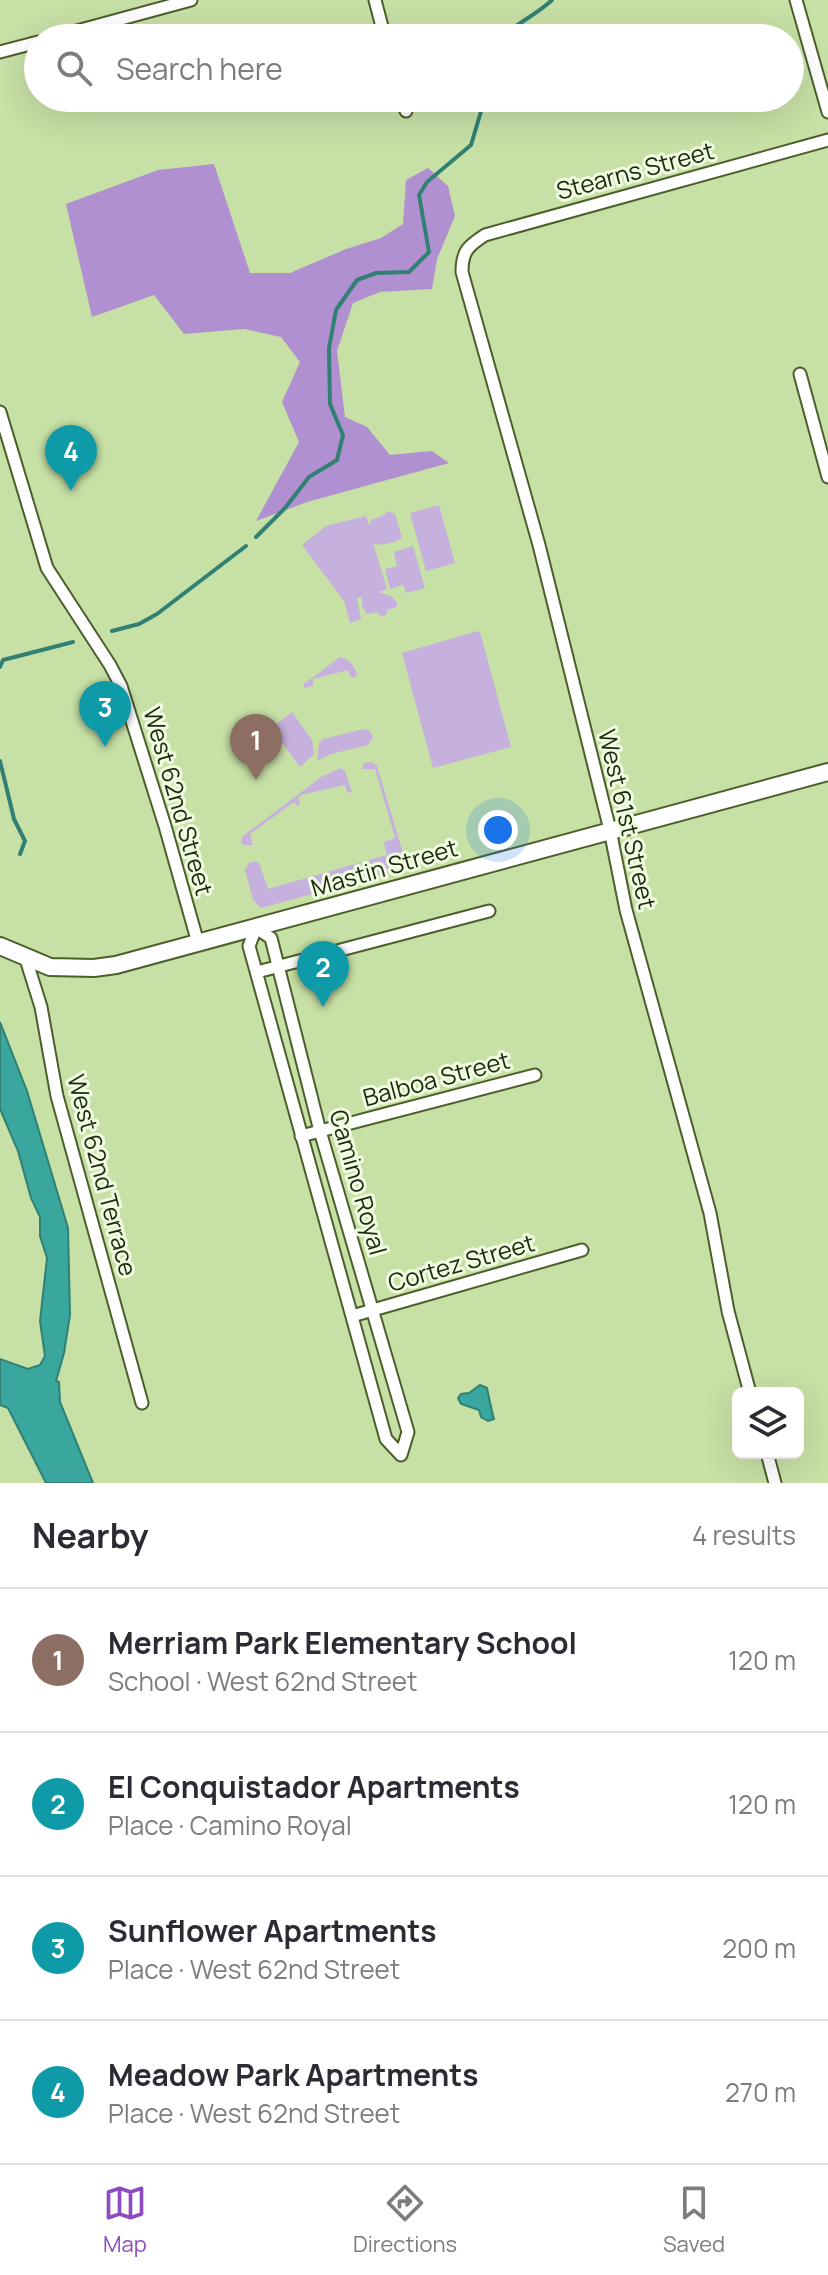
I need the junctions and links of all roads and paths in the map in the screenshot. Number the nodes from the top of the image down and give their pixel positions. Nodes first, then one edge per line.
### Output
1 (191, 0) edge
2 (375, 0) edge
3 (796, 0) edge
4 (103, 24) edge
5 (381, 24) edge
6 (803, 24) edge
7 (804, 28) edge
8 (24, 46) edge
9 (0, 52) edge
10 (828, 112) edge
11 (828, 140) edge
12 (462, 256) joint
13 (800, 374) dead end
14 (0, 412) edge
15 (828, 477) edge
16 (828, 772) edge
17 (610, 830) junction
18 (489, 911) dead end
19 (256, 928) junction
20 (198, 943) junction
21 (0, 946) edge
22 (25, 956) junction
23 (279, 966) junction
24 (257, 972) junction
25 (535, 1075) dead end
26 (320, 1131) junction
27 (301, 1136) junction
28 (582, 1250) dead end
29 (373, 1310) junction
30 (352, 1316) junction
31 (748, 1387) edge
32 (142, 1403) dead end
33 (769, 1459) edge
34 (775, 1483) edge

1 - 4 street
2 - 5 street
3 - 6 street
7 - 10 street
8 - 9 street
11 - 12 street, Stearns Street
12 - 17 street, West 61st Street
13 - 15 street
14 - 20 street, West 62nd Street
16 - 17 street, Mastin Street
17 - 19 street, Mastin Street
17 - 31 street, West 61st Street
18 - 23 street
19 - 20 street, Mastin Street
19 - 23 street, Camino Royal
19 - 24 street
20 - 22 street, Mastin Street
21 - 22 street, Mastin Street
22 - 32 street, West 62nd Terrace
23 - 24 street
23 - 26 street, Camino Royal
24 - 27 street
25 - 26 street, Balboa Street
26 - 27 street, Balboa Street
26 - 29 street, Camino Royal
27 - 30 street
28 - 29 street, Cortez Street
29 - 30 street, Cortez Street
29 - 30 street, Camino Royal
33 - 34 street

